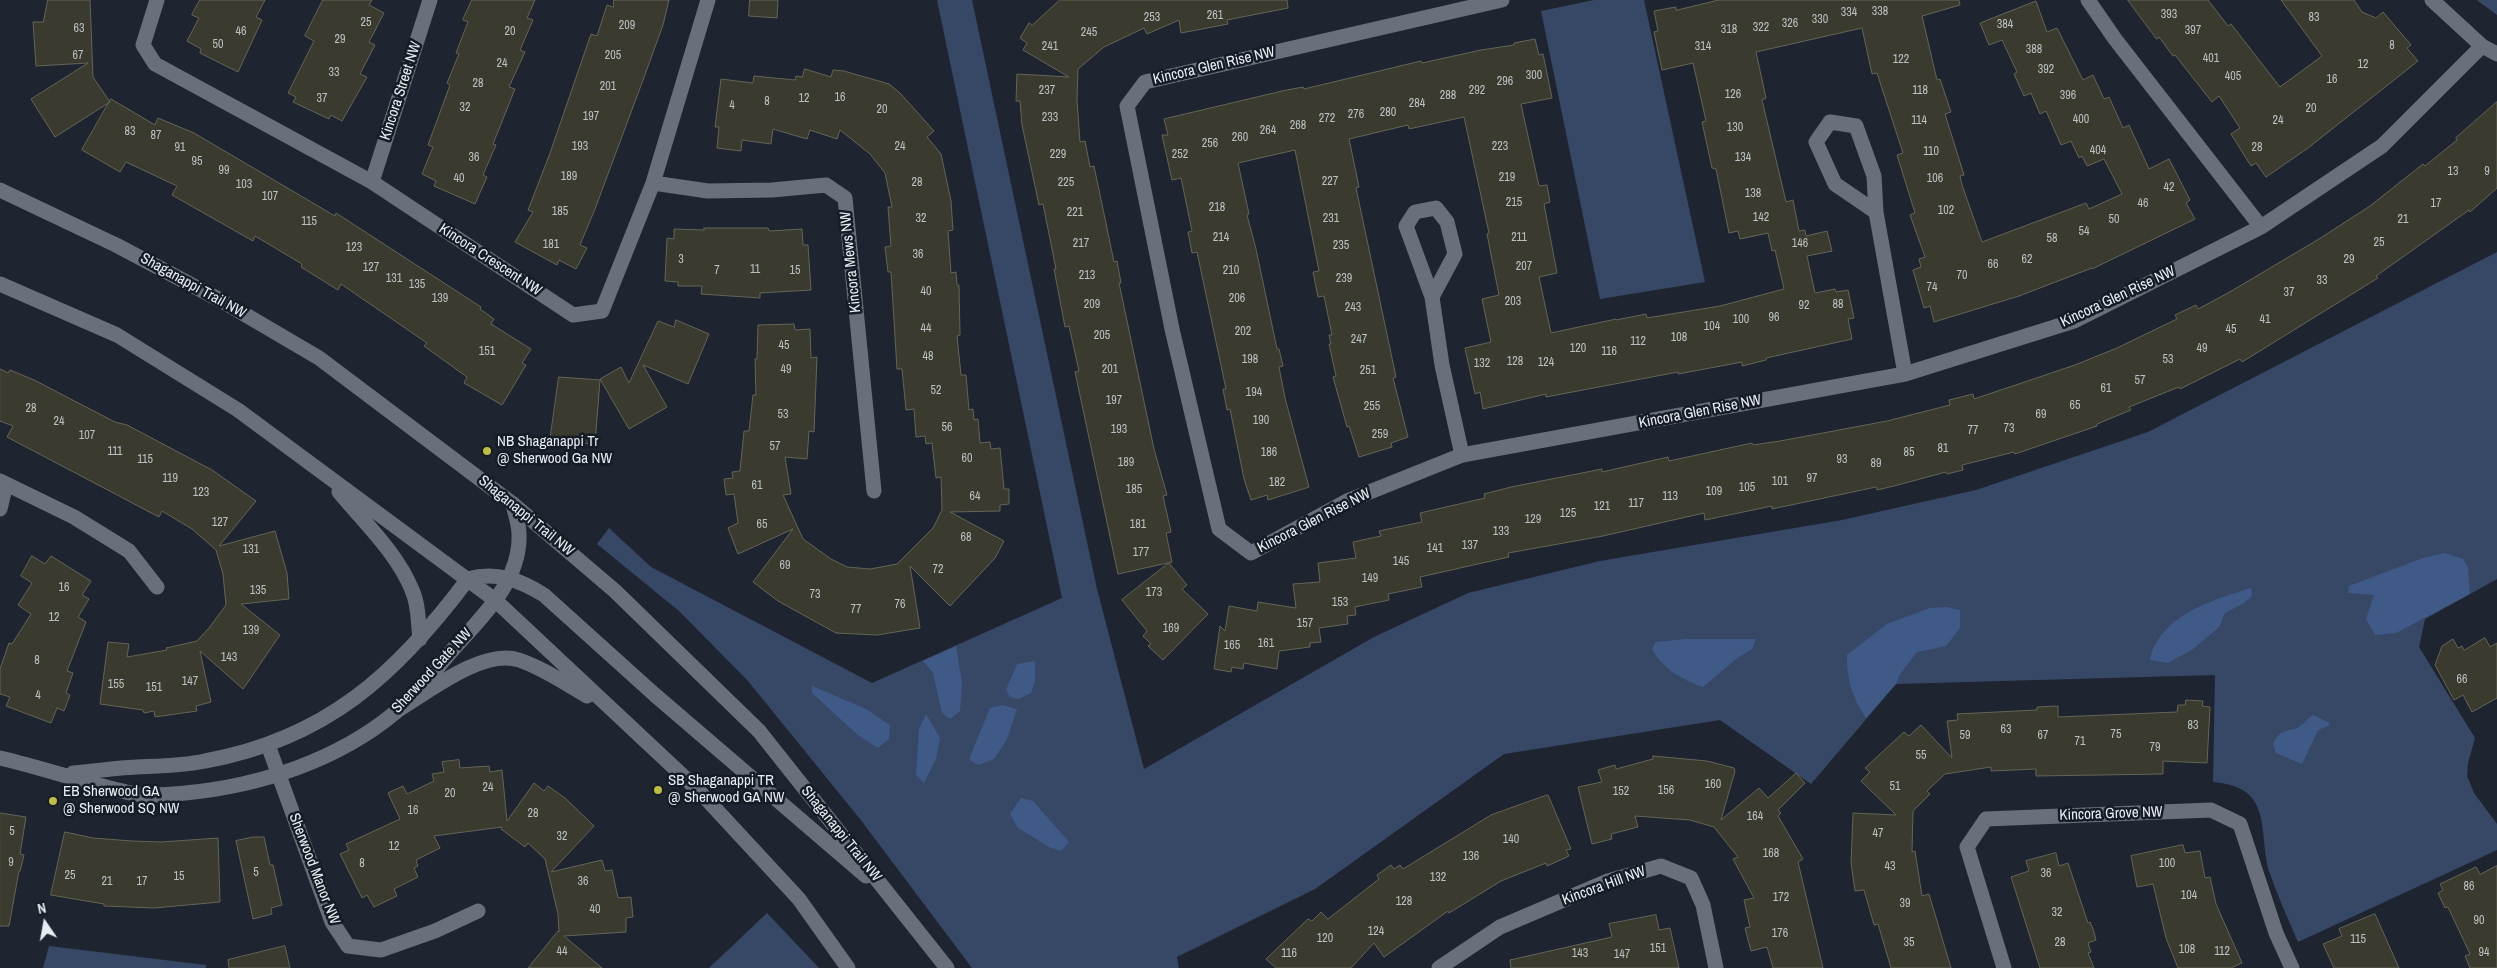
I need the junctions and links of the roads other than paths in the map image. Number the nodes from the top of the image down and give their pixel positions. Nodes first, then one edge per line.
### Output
1 (157, 0) edge
2 (430, 0) edge
3 (708, 0) edge
4 (1502, 0) edge
5 (2088, 0) edge
6 (2432, 0) edge
7 (2482, 46) junction
8 (2497, 54) edge
9 (372, 182) junction
10 (653, 183) junction
11 (0, 190) edge
12 (1876, 212) junction
13 (2261, 227) junction
14 (0, 284) edge
15 (1432, 296) junction
16 (1905, 374) junction
17 (1462, 455) junction
18 (327, 478) junction
19 (3, 482) edge
20 (874, 491) dead end
21 (513, 504) junction
22 (0, 509) edge
23 (510, 578) junction
24 (468, 579) junction
25 (157, 587) dead end
26 (495, 600) junction
27 (420, 639) junction
28 (606, 706) junction
29 (398, 710) junction
30 (268, 745) junction
31 (0, 758) edge
32 (64, 774) junction
33 (278, 774) junction
34 (896, 902) junction
35 (478, 911) dead end
36 (848, 968) edge
37 (947, 968) edge
38 (1438, 968) edge
39 (1716, 968) edge
40 (2004, 968) edge
41 (2292, 968) edge

1 - 9 street, Kincora Crescent NW
2 - 9 street, Kincora Street NW
3 - 10 street, Kincora Crescent NW
4 - 17 street, Kincora Glen Rise NW
5 - 13 street
6 - 7 street
7 - 8 street
7 - 13 street, Kincora Glen Rise NW
9 - 10 street, Kincora Crescent NW
10 - 20 street, Kincora Mews NW
11 - 21 street, Shaganappi Trail NW
12 - 12 street
12 - 16 street
13 - 16 street, Kincora Glen Rise NW
14 - 18 street
15 - 15 street
15 - 17 street
16 - 17 street, Kincora Glen Rise NW
18 - 24 street
18 - 27 street
19 - 22 street
19 - 25 street
21 - 23 street, Sherwood Gate NW
21 - 34 street, Shaganappi Trail NW
23 - 24 street
23 - 26 street, Sherwood Gate NW
23 - 34 street
24 - 26 street
24 - 27 street, Sherwood Gate NW
26 - 28 street
26 - 29 street, Sherwood Gate NW
27 - 30 street, Sherwood Gate NW
28 - 29 street
28 - 36 street
29 - 33 street, Sherwood Gate NW
30 - 32 street, Sherwood Gate NW
30 - 33 street, Sherwood Manor NW
31 - 32 street, Sherwood Gate NW
32 - 33 street, Sherwood Gate NW
33 - 35 street, Sherwood Manor NW
34 - 37 street, Shaganappi Trail NW
38 - 39 street, Kincora Hill NW
40 - 41 street, Kincora Grove NW

